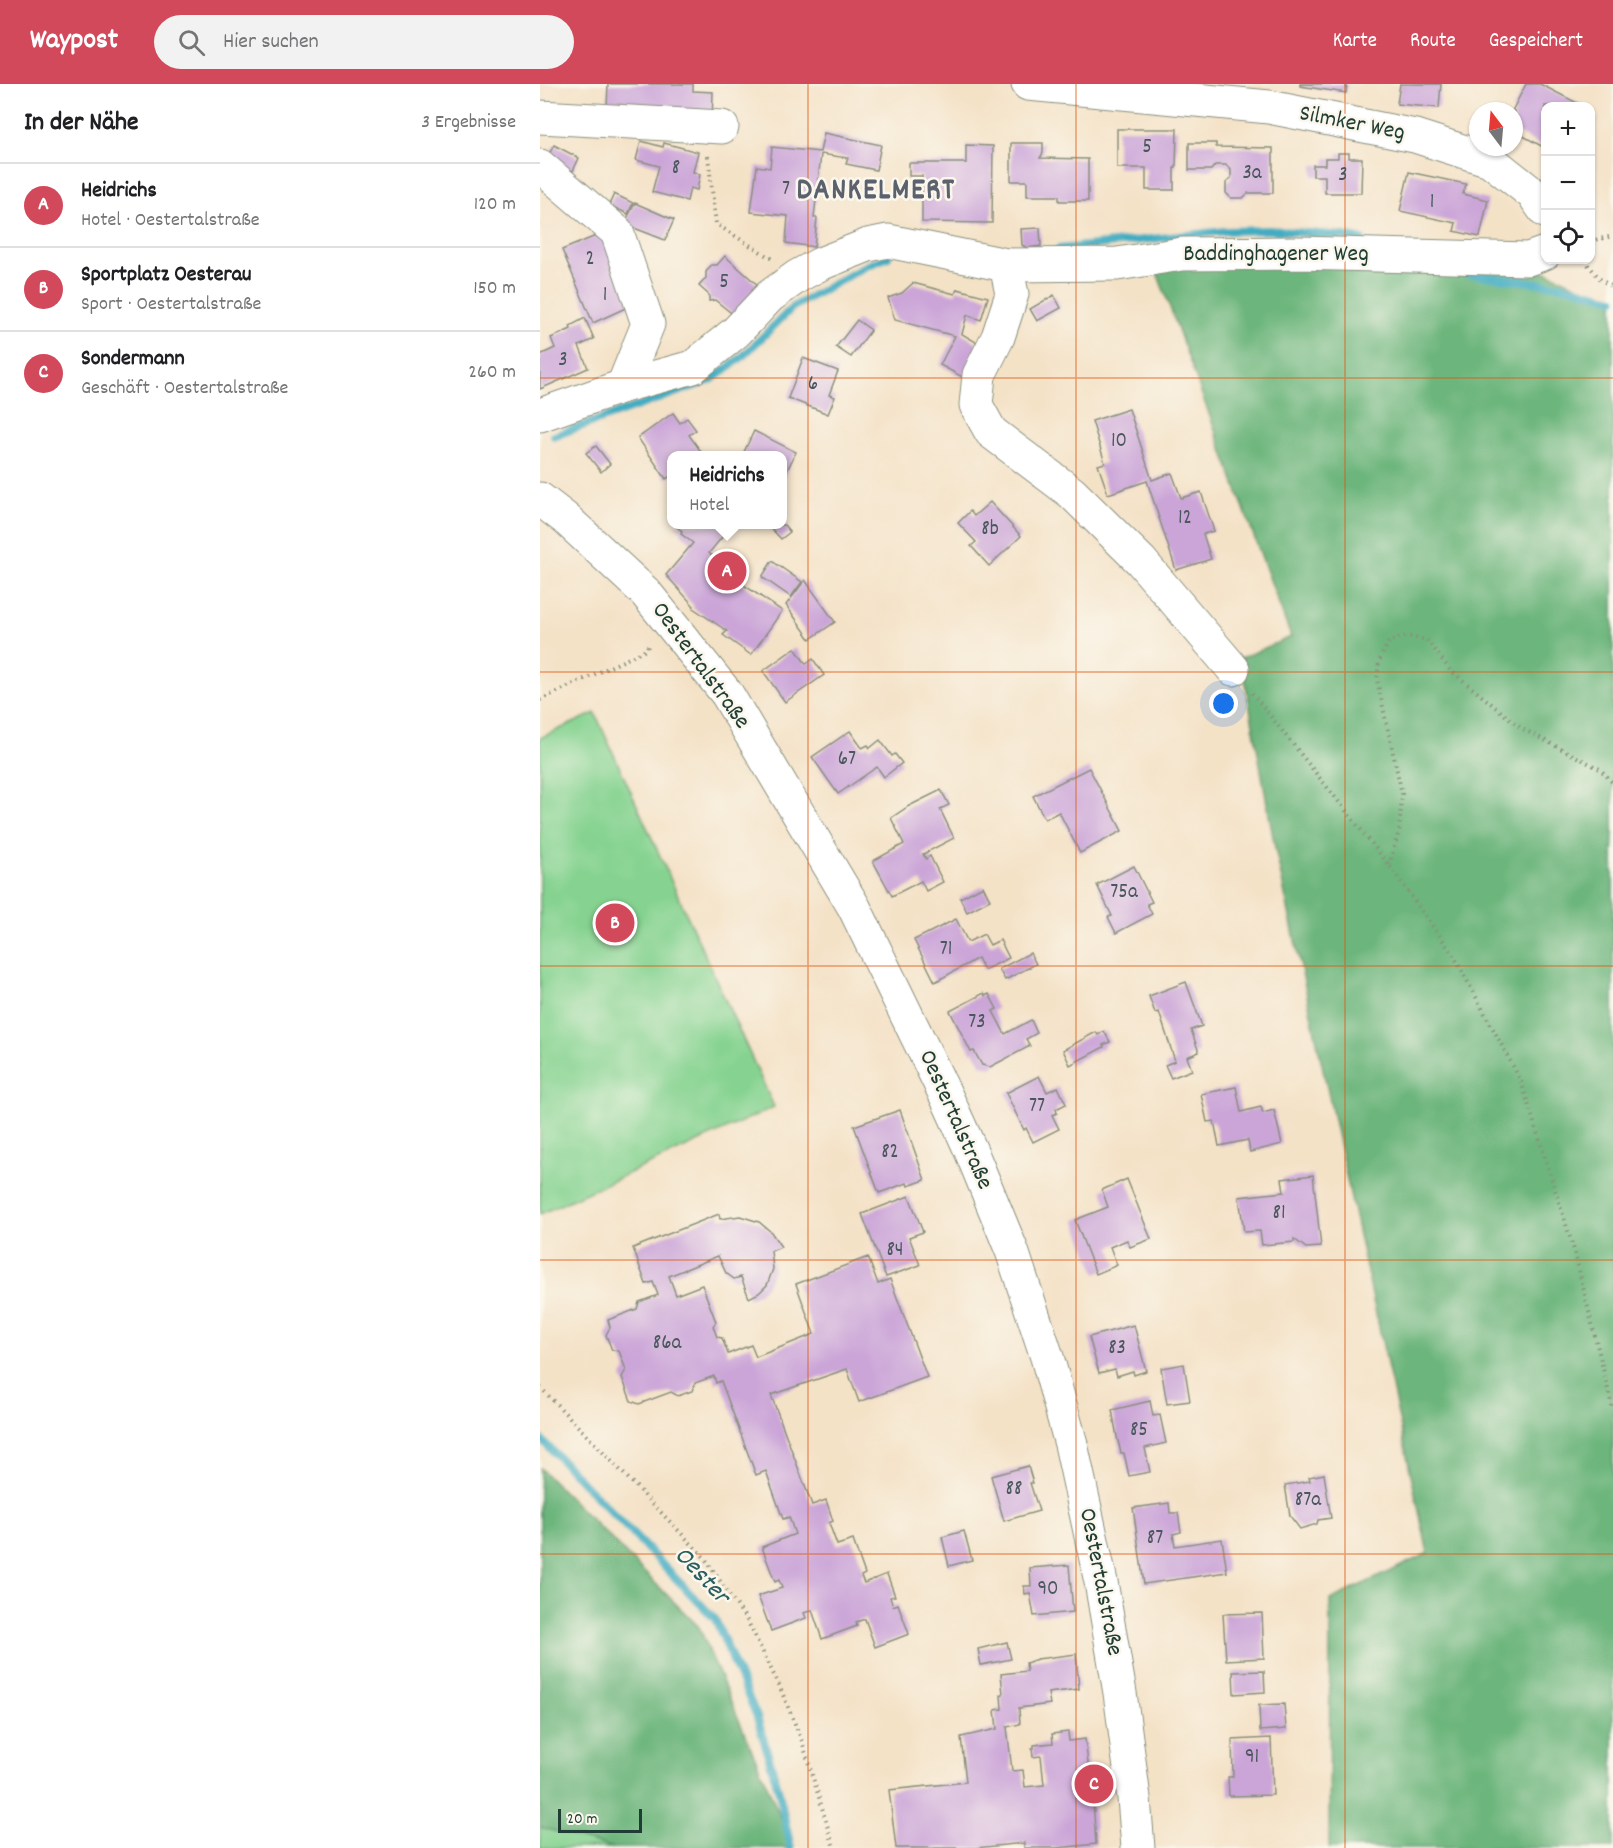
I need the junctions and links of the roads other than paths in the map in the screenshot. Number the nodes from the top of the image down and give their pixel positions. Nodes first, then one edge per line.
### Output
1 (1029, 84) edge
2 (540, 117) edge
3 (713, 126) road end
4 (540, 166) edge
5 (1544, 210) edge
6 (1541, 254) edge
7 (1006, 265) junction
8 (622, 386) junction
9 (540, 415) edge
10 (540, 499) edge
11 (1233, 669) road end
12 (1138, 1848) edge

1 - 5 main road, Silmker Weg
2 - 3 main road
4 - 8 main road
6 - 7 main road, Baddinghagener Weg
7 - 8 main road, Baddinghagener Weg
7 - 11 main road
8 - 9 main road, Baddinghagener Weg
10 - 12 main road, Oestertalstraße

